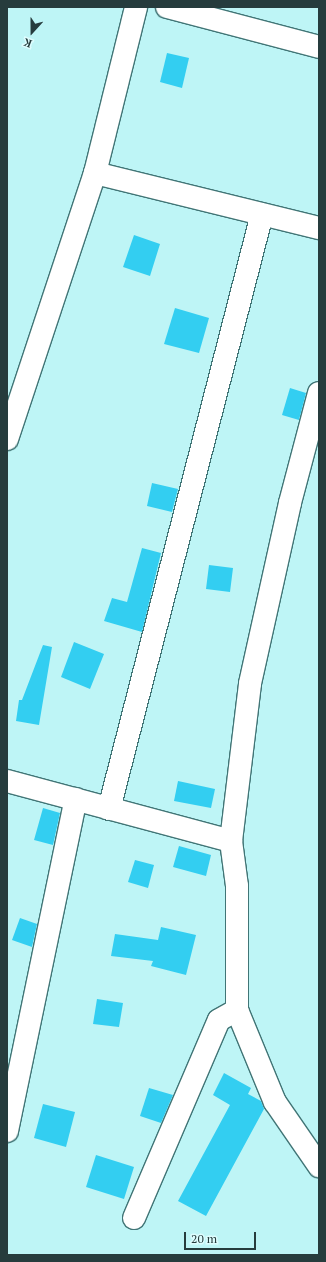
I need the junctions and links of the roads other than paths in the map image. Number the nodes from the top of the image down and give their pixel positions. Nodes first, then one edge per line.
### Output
1 (136, 7) edge
2 (168, 7) edge
3 (319, 47) edge
4 (94, 173) junction
5 (262, 214) junction
6 (319, 228) edge
7 (318, 397) edge
8 (7, 439) edge
9 (7, 781) edge
10 (76, 799) junction
11 (109, 809) junction
12 (231, 841) junction
13 (237, 1010) junction
14 (7, 1131) edge
15 (319, 1166) edge
16 (134, 1218) dead end

1 - 4 street
2 - 3 street
4 - 5 street
4 - 8 street
5 - 6 street
5 - 11 street
7 - 12 street
9 - 10 street
10 - 11 street
10 - 14 street
11 - 12 street
12 - 13 street
13 - 15 street
13 - 16 street

